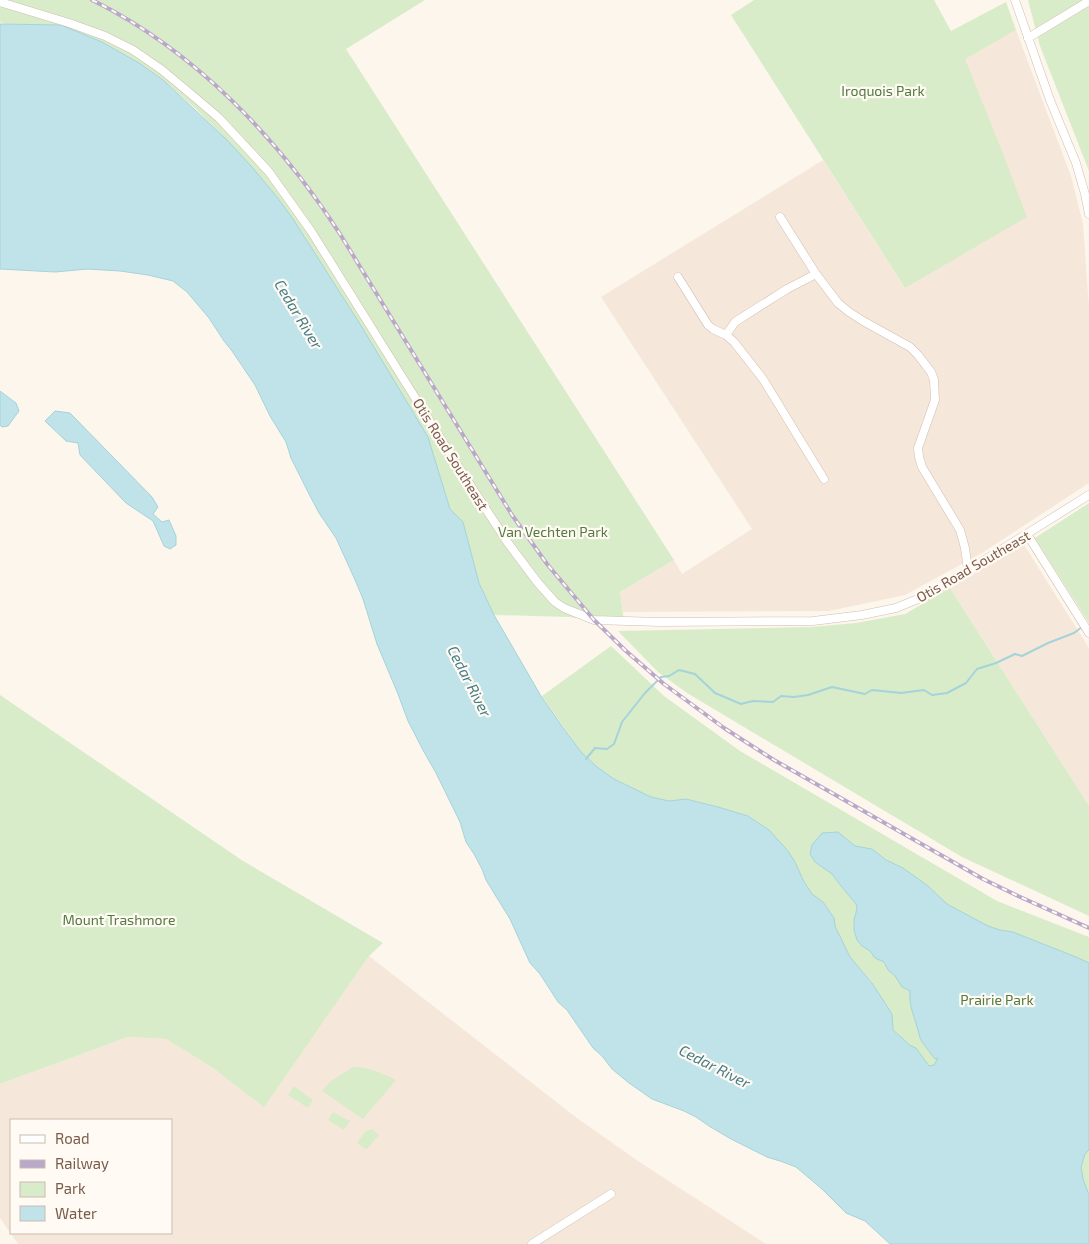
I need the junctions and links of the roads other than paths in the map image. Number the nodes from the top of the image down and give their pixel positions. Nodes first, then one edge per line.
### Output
1 (1015, 0) edge
2 (1089, 1) edge
3 (0, 2) edge
4 (1028, 38) junction
5 (1089, 214) edge
6 (780, 217) dead end
7 (816, 274) junction
8 (678, 277) dead end
9 (726, 335) junction
10 (824, 479) dead end
11 (1089, 495) edge
12 (1027, 534) junction
13 (968, 570) junction
14 (1089, 633) edge
15 (611, 1194) dead end
16 (532, 1244) edge

1 - 4 street
2 - 4 street
3 - 13 street, Otis Road Southeast
4 - 5 street
6 - 7 street
7 - 9 street
7 - 13 street
8 - 9 street
9 - 10 street
11 - 12 street, Otis Road Southeast
12 - 13 street, Otis Road Southeast
12 - 14 street
15 - 16 street

